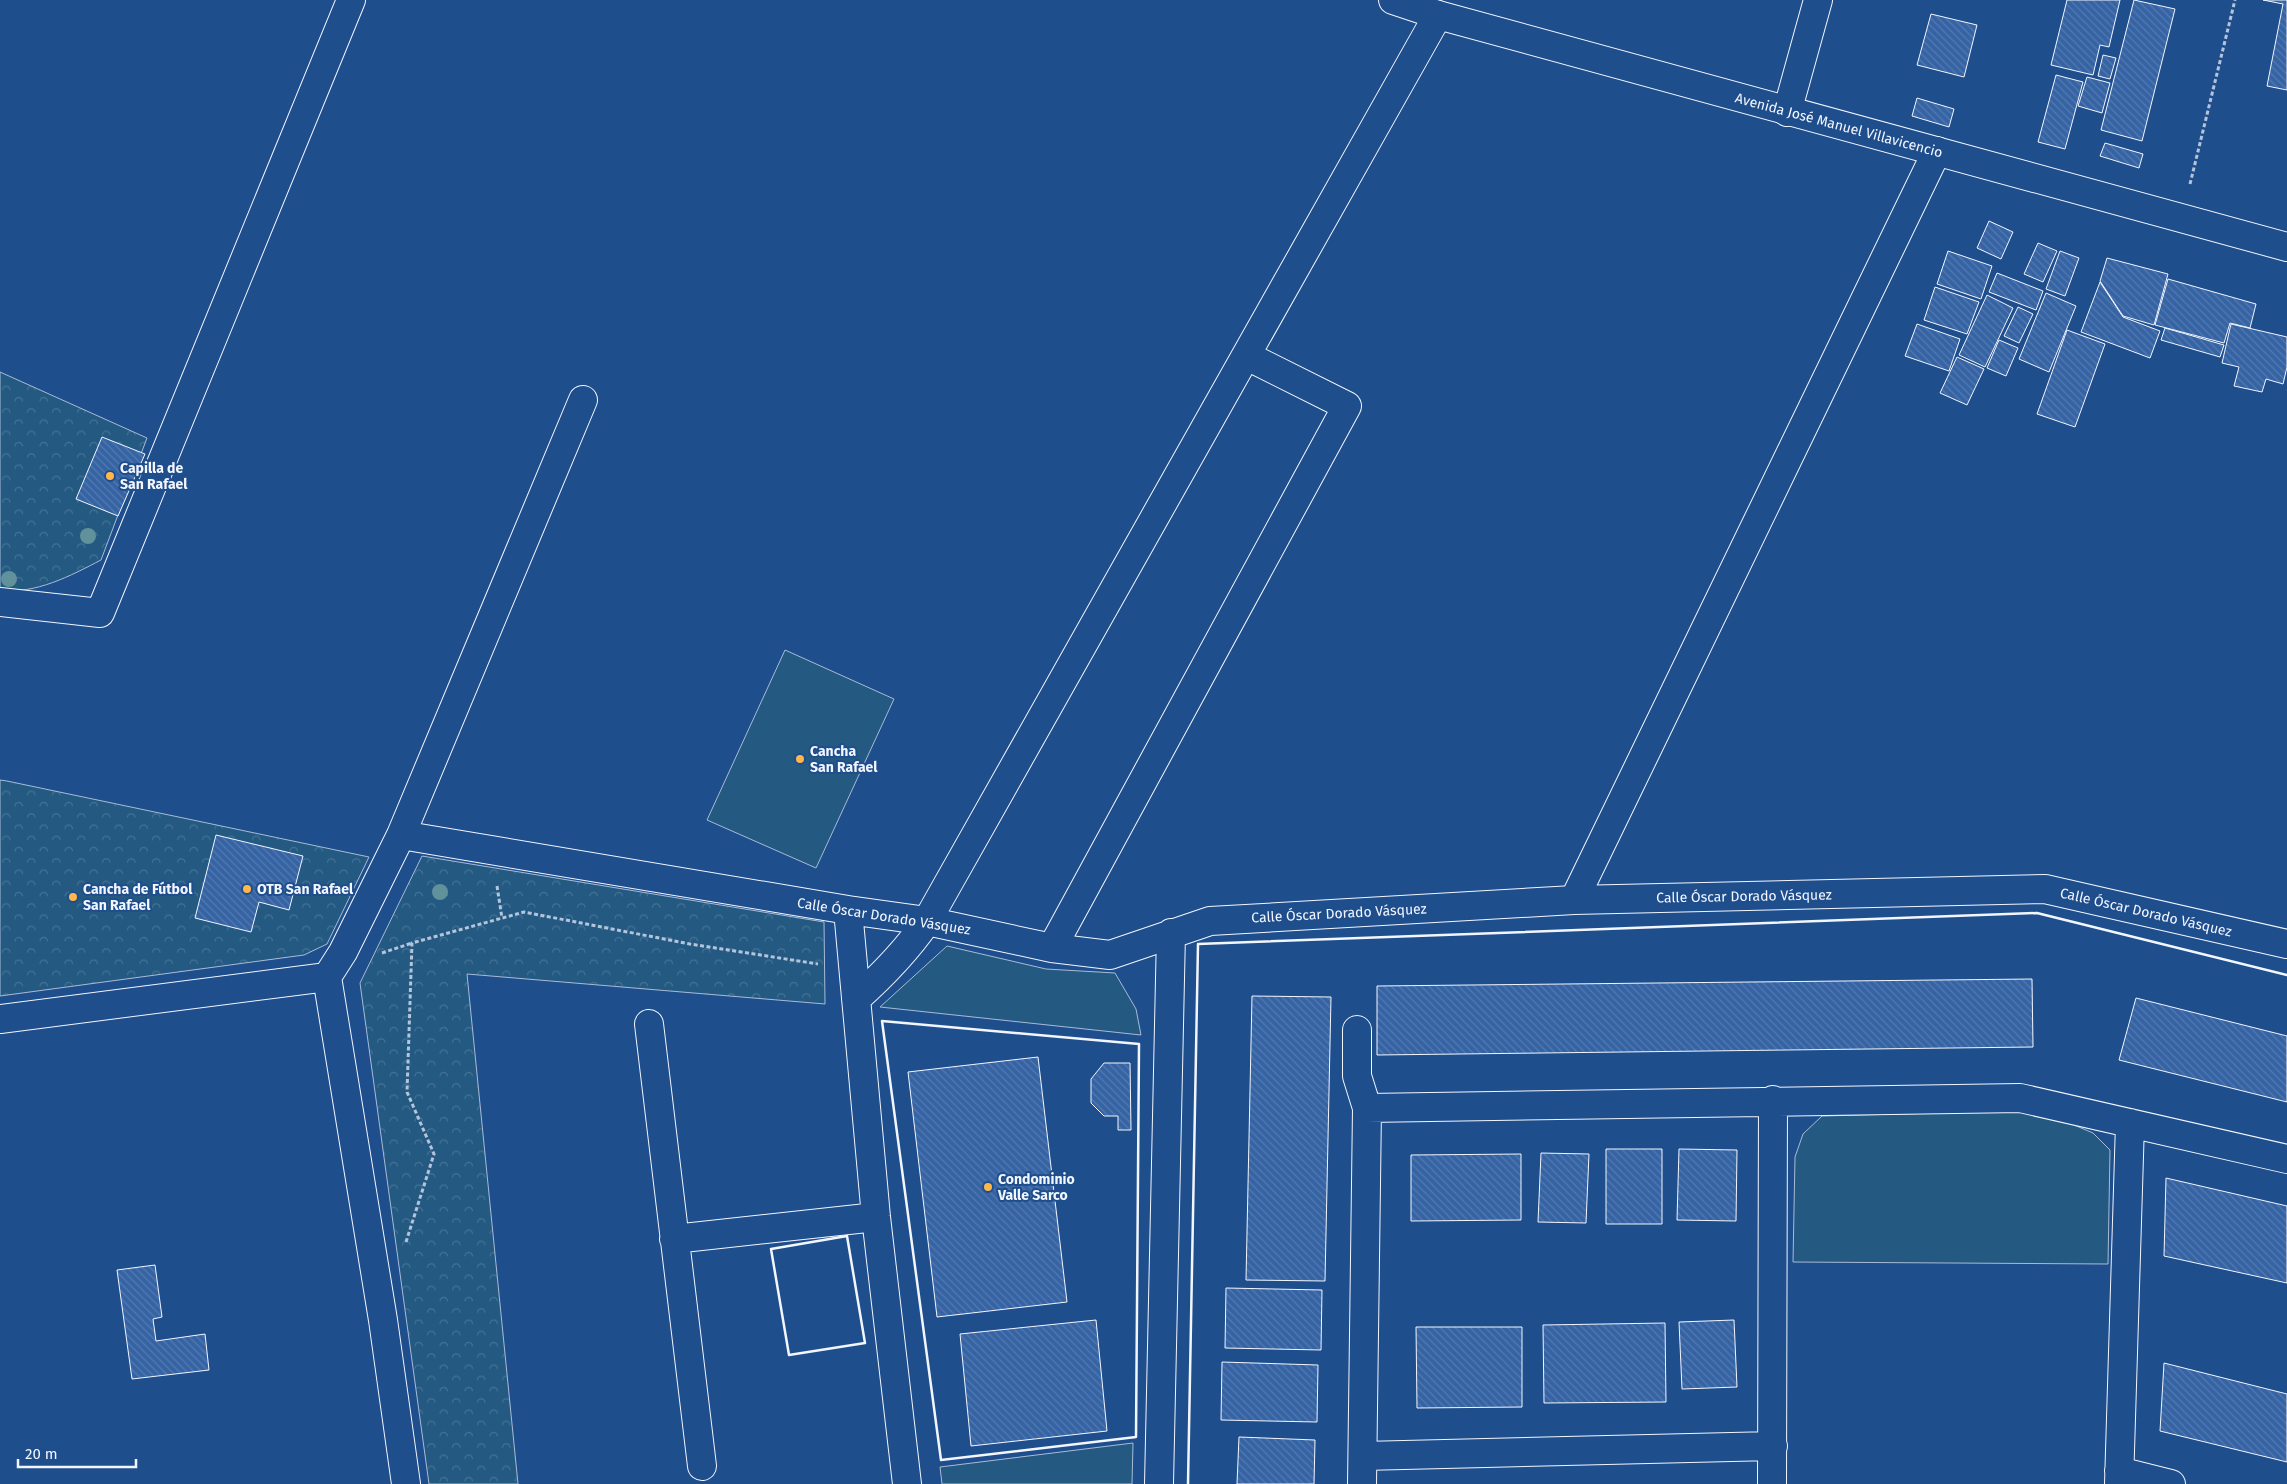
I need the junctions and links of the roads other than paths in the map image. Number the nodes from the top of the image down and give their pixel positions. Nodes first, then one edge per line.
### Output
1 (351, 0) edge
2 (1393, 0) edge
3 (1818, 0) edge
4 (1438, 15) junction
5 (1787, 112) junction
6 (1937, 151) junction
7 (2287, 247) edge
8 (1247, 356) junction
9 (583, 400) dead end
10 (0, 602) edge
11 (401, 835) junction
12 (1574, 900) junction
13 (848, 910) junction
14 (927, 920) junction
15 (1171, 932) junction
16 (2287, 944) edge
17 (1052, 948) junction
18 (327, 977) junction
19 (856, 999) junction
20 (0, 1019) edge
21 (649, 1024) dead end
22 (1357, 1030) dead end
23 (1773, 1100) junction
24 (1367, 1108) junction
25 (2130, 1123) junction
26 (2287, 1159) edge
27 (876, 1217) junction
28 (674, 1239) junction
29 (1772, 1446) junction
30 (1363, 1456) junction
31 (702, 1466) dead end
32 (2119, 1478) edge
33 (406, 1484) edge
34 (907, 1484) edge
35 (1160, 1484) edge
36 (1362, 1484) edge
37 (1772, 1484) edge
38 (2171, 1484) edge

1 - 10 street
2 - 4 street, Avenida José Manuel Villavicencio
3 - 5 street
4 - 5 street, Avenida José Manuel Villavicencio
4 - 8 street
5 - 6 street, Avenida José Manuel Villavicencio
6 - 7 street, Avenida José Manuel Villavicencio
6 - 12 street
8 - 14 street
8 - 17 street
9 - 11 street
11 - 13 street, Calle Óscar Dorado Vásquez
11 - 18 street
12 - 15 street, Calle Óscar Dorado Vásquez
12 - 16 street, Calle Óscar Dorado Vásquez
13 - 14 street, Calle Óscar Dorado Vásquez
13 - 19 street
14 - 17 street, Calle Óscar Dorado Vásquez
14 - 19 street
15 - 17 street, Calle Óscar Dorado Vásquez
15 - 35 street
18 - 20 street
18 - 33 street
19 - 27 street
21 - 28 street
22 - 24 street
23 - 24 street
23 - 25 street
23 - 29 street
24 - 30 street
25 - 26 street
25 - 32 street
27 - 28 street
27 - 34 street
28 - 31 street
29 - 30 street
29 - 37 street
30 - 36 street
32 - 38 street

